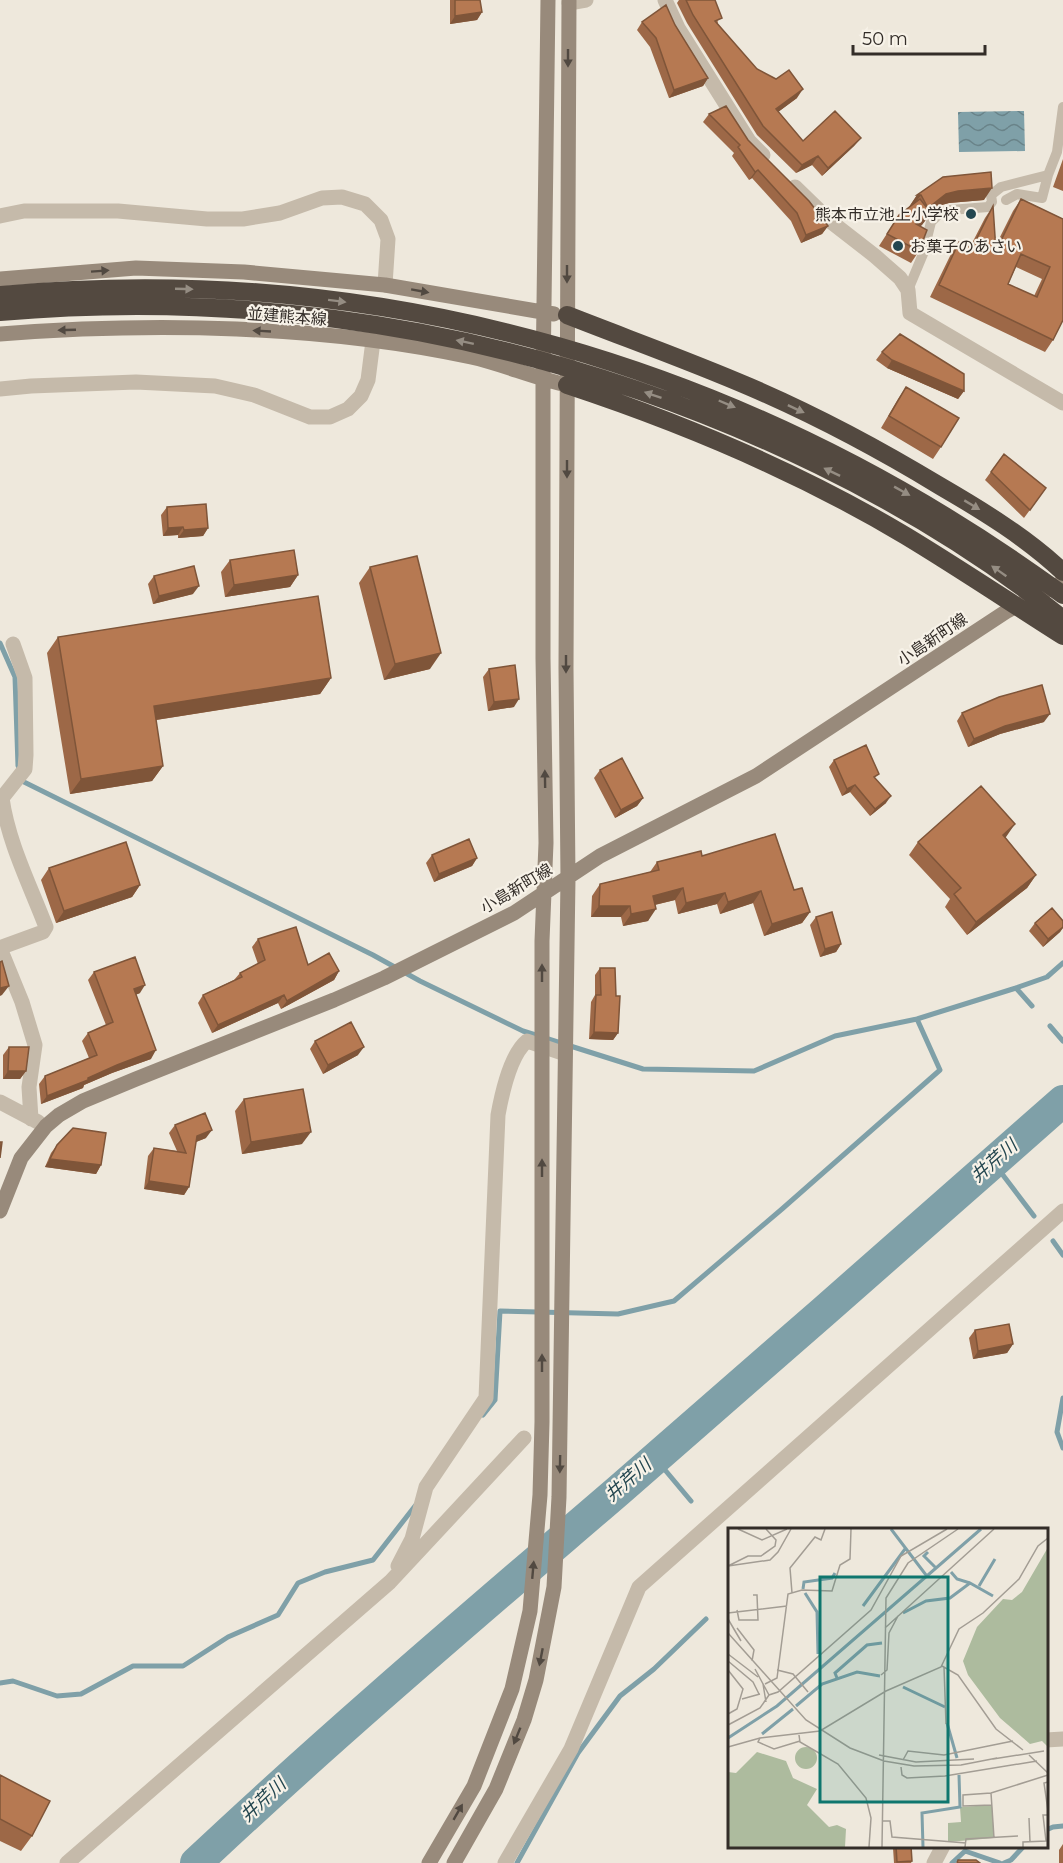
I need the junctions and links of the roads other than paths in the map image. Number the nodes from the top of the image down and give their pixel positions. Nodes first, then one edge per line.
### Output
1 (548, 0) edge
2 (586, 0) edge
3 (665, 0) edge
4 (569, 1) edge
5 (1063, 107) edge
6 (1048, 176) junction
7 (1006, 200) dead end
8 (0, 216) edge
9 (545, 241) junction
10 (567, 242) junction
11 (0, 279) edge
12 (385, 285) junction
13 (908, 290) junction
14 (0, 295) edge
15 (0, 312) edge
16 (544, 313) junction
17 (567, 315) junction
18 (0, 334) edge
19 (373, 341) junction
20 (543, 380) junction
21 (567, 385) junction
22 (0, 389) edge
23 (1063, 403) edge
24 (1063, 572) edge
25 (1063, 582) edge
26 (1063, 595) edge
27 (1063, 619) edge
28 (1063, 636) edge
29 (13, 644) dead end
30 (568, 878) junction
31 (543, 894) junction
32 (542, 1046) junction
33 (565, 1054) junction
34 (0, 1102) edge
35 (31, 1119) junction
36 (46, 1126) junction
37 (0, 1210) edge
38 (1063, 1211) edge
39 (524, 1438) dead end
40 (390, 1582) junction
41 (1063, 1739) edge
42 (1048, 1740) edge
43 (942, 1848) edge
44 (67, 1863) edge
45 (429, 1863) edge
46 (454, 1863) edge
47 (505, 1863) edge
48 (934, 1863) edge

1 - 9 street
2 - 4 street
3 - 13 street
4 -> 10 street
5 - 6 lane
6 - 7 lane
6 - 13 lane
8 - 12 street
9 - 10 street
9 - 16 street
10 -> 17 street
11 -> 12 street
12 -> 16 street
13 - 23 street
14 -> 26 highway
27 -> 15 highway
16 - 17 street
16 - 20 street
17 - 21 street
17 -> 24 highway
19 -> 18 street, 並建熊本線
19 - 20 street, 並建熊本線
19 - 22 street
20 - 21 street, 並建熊本線
31 -> 20 street
21 - 28 highway
21 -> 30 street
25 - 30 street, 小島新町線
29 - 35 street
30 - 31 street, 小島新町線
30 - 33 street
32 -> 31 street
31 - 36 street, 小島新町線
32 - 33 street
32 - 40 street
45 -> 32 street
33 -> 46 street
34 - 35 street
35 - 36 street
36 - 37 street, 小島新町線
38 - 47 street
39 - 40 street
40 - 44 street
41 - 42 street
43 - 48 street

